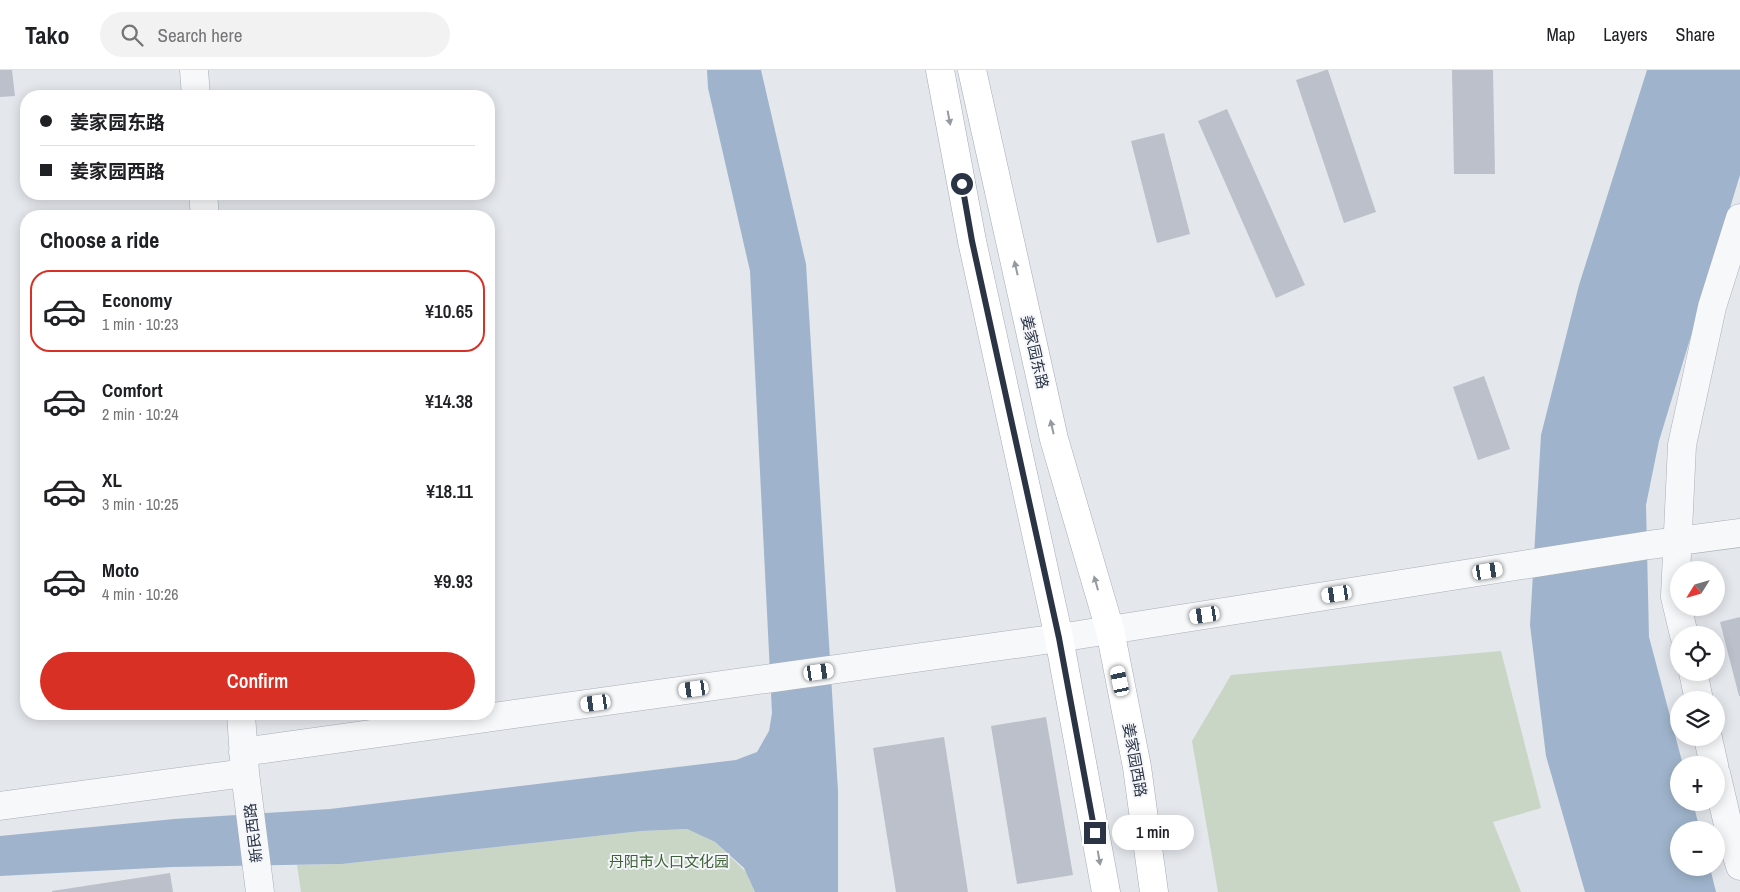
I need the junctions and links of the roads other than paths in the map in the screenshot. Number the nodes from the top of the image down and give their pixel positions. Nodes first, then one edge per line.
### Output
1 (194, 70) edge
2 (940, 70) edge
3 (972, 70) edge
4 (196, 90) edge
5 (1740, 218) edge
6 (1740, 533) edge
7 (1678, 541) junction
8 (1682, 626) edge
9 (1110, 630) junction
10 (1059, 638) junction
11 (241, 720) edge
12 (245, 771) junction
13 (0, 806) edge
14 (1725, 811) edge
15 (1740, 866) edge
16 (260, 892) edge
17 (1106, 892) edge
18 (1154, 892) edge

1 - 4 street
2 -> 10 main road
9 -> 3 main road, 姜家园东路
5 - 7 street
6 - 7 street
7 - 8 street
7 - 9 street
9 - 10 street
9 - 18 main road, 姜家园西路
10 - 12 street
10 -> 17 main road
11 - 12 street, 新民西路
12 - 13 street
12 - 16 street, 新民西路
14 - 15 street

